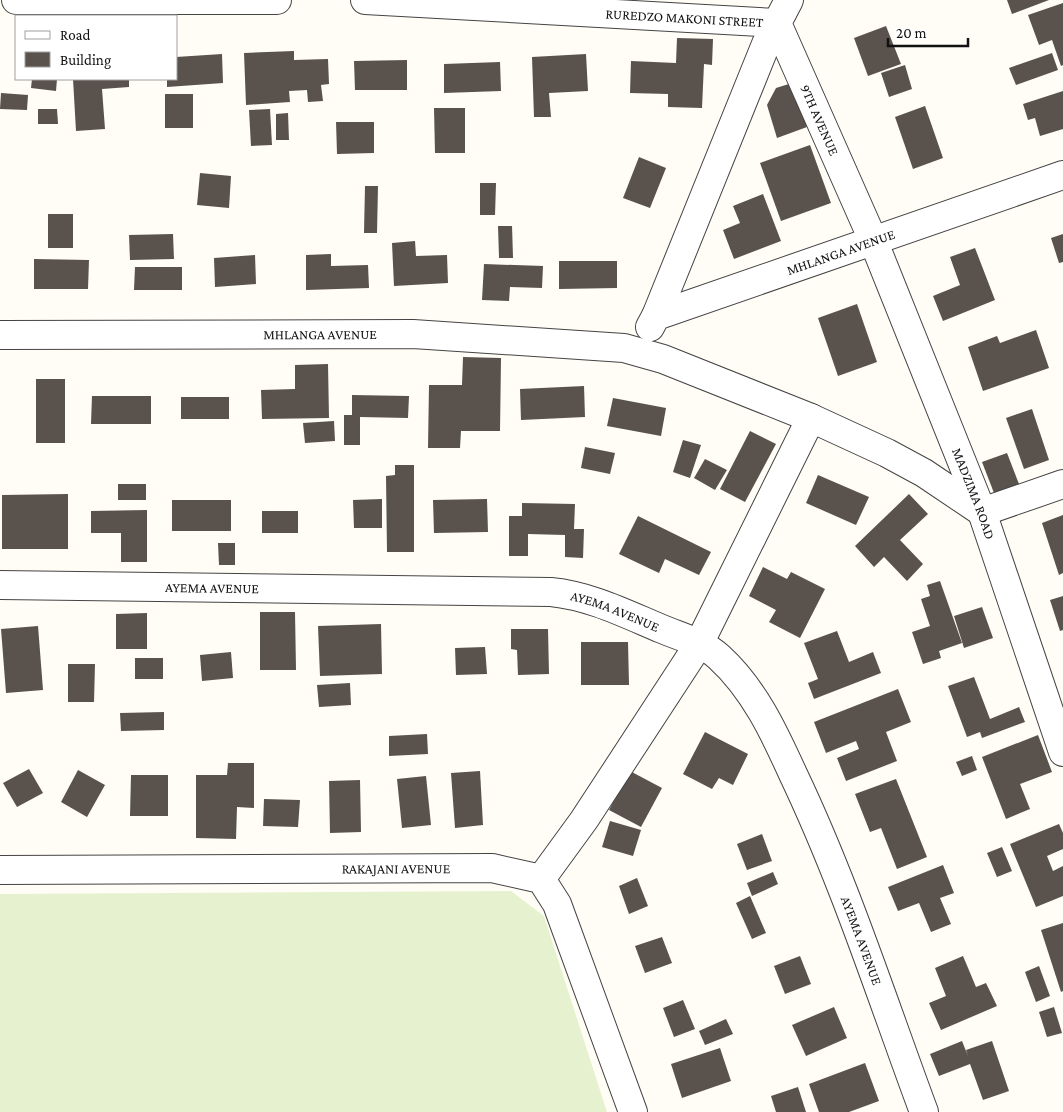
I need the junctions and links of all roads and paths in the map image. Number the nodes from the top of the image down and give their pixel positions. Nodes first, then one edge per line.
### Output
1 (16, 0) edge
2 (278, 0) edge
3 (365, 0) edge
4 (783, 12) edge
5 (1063, 175) edge
6 (873, 240) junction
7 (656, 316) junction
8 (0, 334) edge
9 (639, 352) junction
10 (811, 418) junction
11 (1063, 484) edge
12 (982, 512) junction
13 (0, 585) edge
14 (699, 644) junction
15 (1063, 752) edge
16 (0, 870) edge
17 (541, 879) junction
18 (633, 1112) edge
19 (924, 1112) edge

1 - 2 street
3 - 4 street, RUREDZO MAKONI STREET
4 - 6 street, 9TH AVENUE
4 - 7 street, RUREDZO MAKONI STREET
5 - 6 street, MHLANGA AVENUE
6 - 7 street, MHLANGA AVENUE
6 - 12 street, MADZIMA ROAD
7 - 9 street
8 - 9 street, MHLANGA AVENUE
9 - 10 street, MHLANGA AVENUE
10 - 12 street, MHLANGA AVENUE
10 - 14 street
11 - 12 street
12 - 15 street, MADZIMA ROAD
13 - 14 street, AYEMA AVENUE
14 - 17 street
14 - 19 street, AYEMA AVENUE
16 - 17 street, RAKAJANI AVENUE
17 - 18 street

